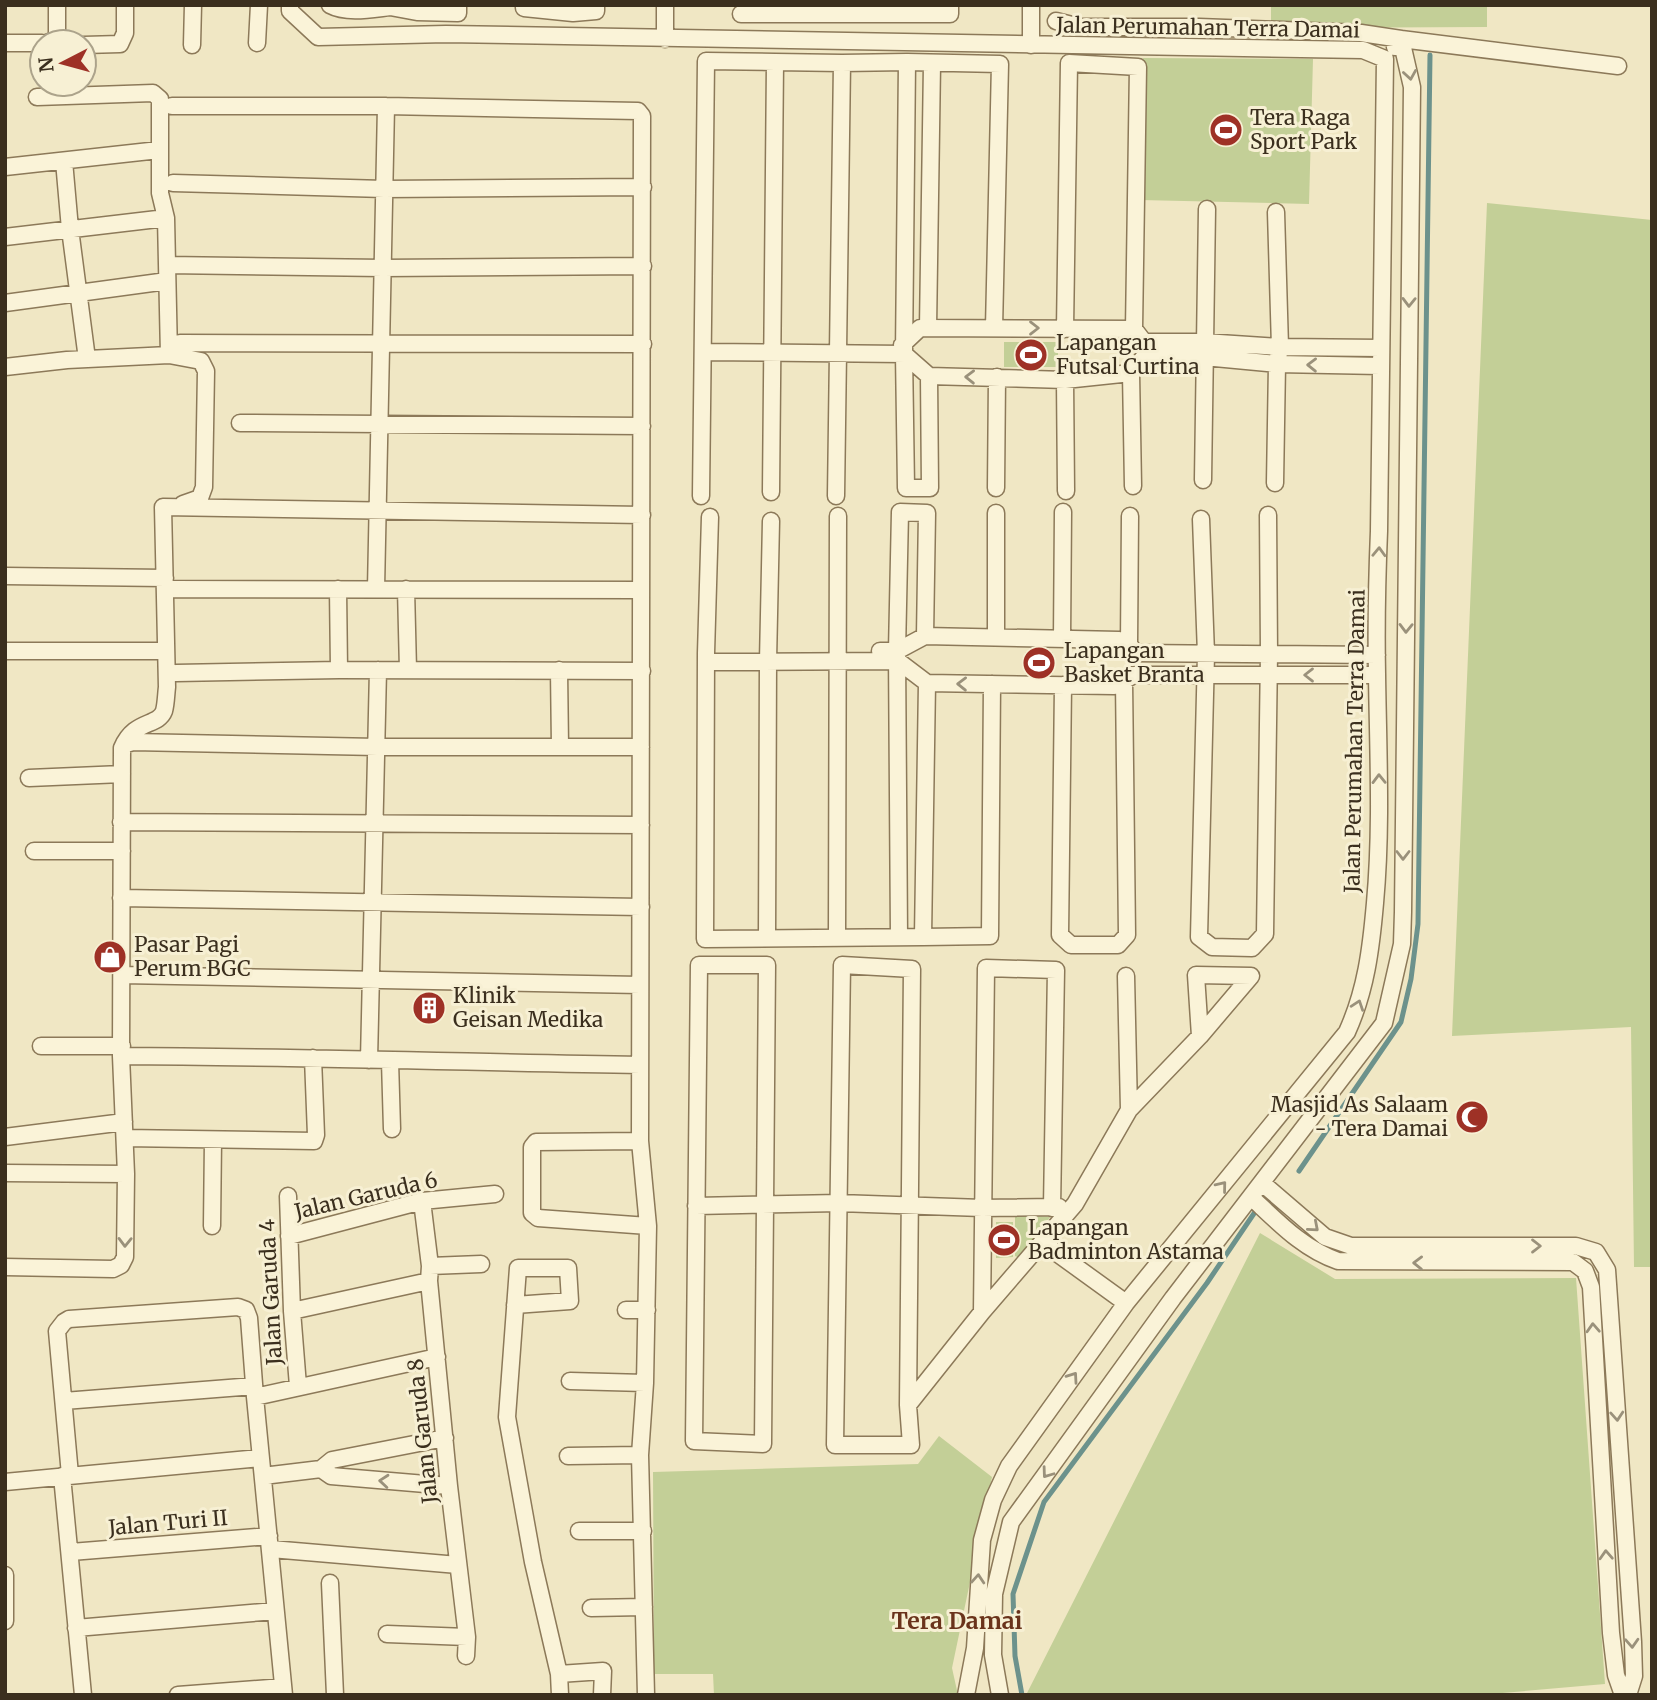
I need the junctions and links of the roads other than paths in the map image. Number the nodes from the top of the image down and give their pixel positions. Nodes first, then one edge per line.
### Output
1 (57, 5) edge
2 (125, 5) edge
3 (193, 5) edge
4 (259, 5) edge
5 (290, 5) edge
6 (330, 5) edge
7 (458, 5) edge
8 (524, 5) edge
9 (596, 5) edge
10 (665, 5) edge
11 (950, 5) edge
12 (1031, 5) edge
13 (390, 6) edge
14 (741, 10) edge
15 (811, 10) edge
16 (881, 10) edge
17 (1054, 13) edge
18 (58, 28) edge
19 (665, 39) junction
20 (1401, 39) junction
21 (741, 41) junction
22 (5, 43) edge
23 (28, 43) edge
24 (257, 43) dead end
25 (98, 45) edge
26 (192, 45) dead end
27 (1031, 46) junction
28 (1385, 59) junction
29 (775, 62) junction
30 (907, 62) junction
31 (842, 63) junction
32 (932, 64) junction
33 (1618, 66) dead end
34 (98, 95) edge
35 (172, 106) dead end
36 (386, 106) junction
37 (159, 150) junction
38 (64, 161) junction
39 (5, 167) edge
40 (173, 184) dead end
41 (643, 187) junction
42 (384, 189) junction
43 (1206, 209) dead end
44 (1276, 212) dead end
45 (166, 218) junction
46 (70, 229) junction
47 (5, 237) edge
48 (167, 265) junction
49 (643, 266) junction
50 (383, 268) junction
51 (167, 281) junction
52 (80, 294) junction
53 (5, 303) edge
54 (928, 328) junction
55 (994, 328) junction
56 (1065, 329) junction
57 (1133, 329) junction
58 (382, 344) junction
59 (643, 344) junction
60 (704, 346) junction
61 (1280, 347) junction
62 (773, 348) junction
63 (838, 348) junction
64 (1381, 348) junction
65 (174, 349) junction
66 (1144, 349) junction
67 (1204, 349) junction
68 (904, 350) junction
69 (87, 359) junction
70 (1277, 364) junction
71 (1380, 366) junction
72 (5, 367) edge
73 (1131, 373) junction
74 (929, 376) junction
75 (997, 377) junction
76 (1065, 380) junction
77 (240, 423) dead end
78 (380, 424) junction
79 (642, 426) junction
80 (1203, 480) dead end
81 (1275, 483) dead end
82 (1133, 486) dead end
83 (996, 488) dead end
84 (1066, 491) dead end
85 (771, 492) dead end
86 (701, 496) dead end
87 (836, 496) dead end
88 (177, 506) junction
89 (379, 509) junction
90 (1063, 512) dead end
91 (996, 513) dead end
92 (642, 514) junction
93 (1268, 515) dead end
94 (838, 516) dead end
95 (1130, 516) dead end
96 (710, 517) dead end
97 (1201, 519) dead end
98 (771, 521) dead end
99 (5, 576) edge
100 (169, 584) junction
101 (338, 589) junction
102 (376, 589) junction
103 (406, 589) junction
104 (640, 590) junction
105 (925, 636) junction
106 (996, 637) junction
107 (1062, 639) junction
108 (1132, 649) junction
109 (5, 651) edge
110 (166, 651) junction
111 (1206, 654) junction
112 (1269, 654) junction
113 (1377, 655) junction
114 (836, 656) junction
115 (898, 656) junction
116 (706, 657) junction
117 (768, 657) junction
118 (340, 670) junction
119 (378, 670) junction
120 (408, 670) junction
121 (559, 670) junction
122 (642, 671) junction
123 (176, 673) dead end
124 (1205, 674) junction
125 (1269, 674) junction
126 (1377, 675) junction
127 (1129, 678) junction
128 (927, 683) junction
129 (992, 684) junction
130 (1063, 685) junction
131 (377, 747) junction
132 (560, 747) junction
133 (641, 747) junction
134 (122, 748) junction
135 (122, 775) junction
136 (29, 778) dead end
137 (121, 822) junction
138 (376, 823) junction
139 (641, 825) junction
140 (122, 850) junction
141 (34, 851) dead end
142 (121, 898) junction
143 (374, 903) junction
144 (641, 907) junction
145 (899, 937) junction
146 (923, 937) junction
147 (767, 938) junction
148 (837, 938) junction
149 (121, 975) junction
150 (1126, 976) dead end
151 (373, 980) junction
152 (640, 985) junction
153 (1200, 1036) dead end
154 (41, 1046) dead end
155 (122, 1051) junction
156 (313, 1058) junction
157 (369, 1060) junction
158 (390, 1061) junction
159 (640, 1065) junction
160 (1129, 1110) junction
161 (392, 1129) dead end
162 (124, 1130) junction
163 (5, 1137) edge
164 (213, 1140) junction
165 (640, 1141) junction
166 (5, 1173) edge
167 (127, 1174) junction
168 (1262, 1183) junction
169 (495, 1194) dead end
170 (288, 1196) dead end
171 (1251, 1197) junction
172 (422, 1201) junction
173 (839, 1203) junction
174 (767, 1204) junction
175 (1075, 1204) junction
176 (696, 1206) junction
177 (910, 1206) junction
178 (982, 1208) junction
179 (1052, 1208) junction
180 (212, 1226) dead end
181 (648, 1226) junction
182 (289, 1236) junction
183 (1043, 1243) junction
184 (481, 1264) dead end
185 (5, 1266) edge
186 (430, 1273) junction
187 (1126, 1303) junction
188 (516, 1305) dead end
189 (626, 1310) dead end
190 (647, 1310) junction
191 (292, 1311) junction
192 (982, 1312) junction
193 (437, 1357) junction
194 (570, 1381) dead end
195 (645, 1383) junction
196 (298, 1386) junction
197 (254, 1391) junction
198 (64, 1401) junction
199 (908, 1405) junction
200 (445, 1437) junction
201 (640, 1455) junction
202 (568, 1456) dead end
203 (260, 1458) junction
204 (321, 1469) junction
205 (66, 1476) junction
206 (263, 1476) junction
207 (5, 1482) edge
208 (449, 1486) junction
209 (579, 1531) dead end
210 (643, 1531) junction
211 (270, 1542) junction
212 (71, 1552) junction
213 (458, 1565) junction
214 (5, 1575) edge
215 (330, 1583) dead end
216 (644, 1607) junction
217 (591, 1608) dead end
218 (275, 1611) junction
219 (5, 1621) edge
220 (76, 1628) junction
221 (387, 1634) dead end
222 (467, 1637) junction
223 (466, 1656) dead end
224 (559, 1674) junction
225 (284, 1691) edge
226 (83, 1695) edge
227 (178, 1695) edge
228 (335, 1695) edge
229 (560, 1695) edge
230 (602, 1695) edge
231 (646, 1695) edge
232 (965, 1695) edge
233 (1000, 1695) edge
234 (1623, 1695) edge
235 (1628, 1695) edge

1 - 18 street
2 - 25 street
3 - 26 street
4 - 24 street
5 - 19 street, Jalan Perumahan Terra Damai
6 - 13 street
7 - 13 street
8 - 9 street
10 - 19 street
11 - 16 street
12 - 27 street
14 - 15 street
14 - 21 street
15 - 16 street
17 - 20 street, Jalan Perumahan Terra Damai
17 - 27 street
19 - 21 street, Jalan Perumahan Terra Damai
20 - 28 street
20 - 33 street, Jalan Perumahan Terra Damai
20 -> 168 street
21 - 27 street, Jalan Perumahan Terra Damai
22 - 23 street
27 - 28 street, Jalan Perumahan Terra Damai
28 - 64 street, Jalan Perumahan Terra Damai
29 - 31 street
29 - 60 street
29 - 62 street
30 - 31 street
30 - 32 street
30 - 68 street
31 - 63 street
32 - 54 street
32 - 55 street
34 - 37 street
35 - 36 street
36 - 41 street
36 - 42 street
37 - 38 street
37 - 45 street
38 - 39 street
38 - 46 street
40 - 42 street
41 - 42 street
41 - 49 street
42 - 50 street
43 - 67 street
44 - 61 street
45 - 46 street
45 - 48 street
46 - 47 street
46 - 52 street
48 - 50 street
48 - 51 street
49 - 50 street
49 - 59 street
50 - 58 street
51 - 52 street
51 - 65 street
52 - 53 street
52 - 69 street
54 - 55 street
54 - 68 street
55 -> 56 street
56 - 57 street
56 - 57 street
57 - 66 street
58 - 59 street
58 - 65 street
58 - 78 street
59 - 79 street
60 - 62 street
60 - 86 street
61 - 64 street
61 - 67 street
61 - 70 street
62 - 63 street
62 - 85 street
63 - 68 street
63 - 87 street
64 - 71 street, Jalan Perumahan Terra Damai
65 - 69 street
65 - 88 street
66 - 67 street
66 - 73 street
67 - 70 street
67 - 80 street
68 - 74 street
68 - 74 street
69 - 72 street
71 -> 70 street
70 - 81 street
113 -> 71 street, Jalan Perumahan Terra Damai
73 - 76 street
73 - 82 street
75 -> 74 street
75 - 76 street
75 - 83 street
76 - 84 street
77 - 78 street
78 - 79 street
78 - 89 street
79 - 92 street
88 - 89 street
88 - 100 street
89 - 92 street
89 - 102 street
90 - 107 street
91 - 106 street
92 - 104 street
93 - 112 street
94 - 114 street
95 - 108 street
96 - 116 street
97 - 111 street
98 - 117 street
99 - 100 street
100 - 101 street
100 - 110 street
101 - 102 street
101 - 118 street
102 - 103 street
103 - 104 street
103 - 120 street
104 - 122 street
105 - 106 street
105 - 115 street
105 - 115 street
106 - 107 street
107 - 108 street
108 - 111 street
108 - 127 street
109 - 110 street
110 - 134 street
111 - 112 street
111 - 124 street
112 - 113 street
112 - 125 street
113 - 126 street, Jalan Perumahan Terra Damai
114 - 115 street
114 - 117 street
114 - 148 street
115 - 128 street
115 - 145 street
116 - 117 street
116 - 147 street
117 - 147 street
118 - 119 street
118 - 123 street
119 - 120 street
119 - 131 street
120 - 121 street
121 - 122 street
121 - 132 street
122 - 133 street
124 - 125 street
124 - 125 street
124 - 127 street
126 -> 125 street
187 -> 126 street, Jalan Perumahan Terra Damai
127 - 130 street
127 - 130 street
129 -> 128 street
128 - 146 street
129 - 130 street
129 - 146 street
131 - 132 street
131 - 134 street
131 - 138 street
132 - 133 street
133 - 139 street
134 - 135 street
135 - 136 street
135 - 137 street
137 - 138 street
137 - 140 street
138 - 139 street
138 - 143 street
139 - 144 street
140 - 141 street
140 - 142 street
142 - 143 street
142 - 149 street
143 - 144 street
143 - 151 street
144 - 152 street
145 - 146 street
145 - 148 street
147 - 148 street
149 - 151 street
149 - 155 street
150 - 160 street
151 - 152 street
151 - 157 street
152 - 159 street
153 - 160 street
154 - 155 street
155 - 156 street
155 - 162 street
156 - 157 street
156 - 164 street
157 - 158 street
158 - 159 street
158 - 161 street
159 - 165 street
160 - 175 street
162 - 163 street
162 - 164 street
162 - 167 street
164 - 180 street
165 - 181 street
165 - 181 street
166 - 167 street
167 -> 185 street
168 - 171 street
168 -> 235 street
169 - 172 street, Jalan Garuda 6
170 - 182 street, Jalan Garuda 4
171 -> 233 street
234 -> 171 street
172 - 182 street, Jalan Garuda 6
172 - 186 street, Jalan Garuda 8
173 - 174 street
173 - 177 street
173 - 177 street
173 - 199 street
174 - 176 street
174 - 176 street
174 - 176 street
175 - 179 street
175 - 183 street
177 - 178 street
177 - 199 street
178 - 179 street
178 - 179 street
178 - 192 street
181 - 190 street
182 - 191 street, Jalan Garuda 4
183 - 187 street
183 - 192 street
184 - 186 street
186 - 191 street
186 - 193 street, Jalan Garuda 8
232 -> 187 street, Jalan Perumahan Terra Damai
188 - 224 street
189 - 190 street
190 - 195 street
191 - 196 street, Jalan Garuda 4
192 - 199 street
193 - 196 street
193 - 200 street, Jalan Garuda 8
194 - 195 street
195 - 201 street
196 - 197 street
197 - 198 street
197 - 198 street
197 - 203 street
198 - 205 street
200 - 204 street
200 - 208 street, Jalan Garuda 8
201 - 202 street
201 - 210 street
203 - 205 street
203 - 206 street
204 - 206 street
208 -> 204 street
205 - 207 street
205 - 212 street
206 - 211 street
208 - 213 street, Jalan Garuda 8
209 - 210 street
210 - 216 street
211 - 212 street, Jalan Turi II
211 - 213 street, Jalan Turi II
211 - 218 street
212 - 220 street
213 - 222 street, Jalan Garuda 8
214 - 219 street
215 - 228 street
216 - 217 street
216 - 231 street
218 - 220 street
218 - 225 street
220 - 226 street
221 - 222 street
222 - 223 street, Jalan Garuda 8
224 - 229 street
224 - 230 street
225 - 227 street

